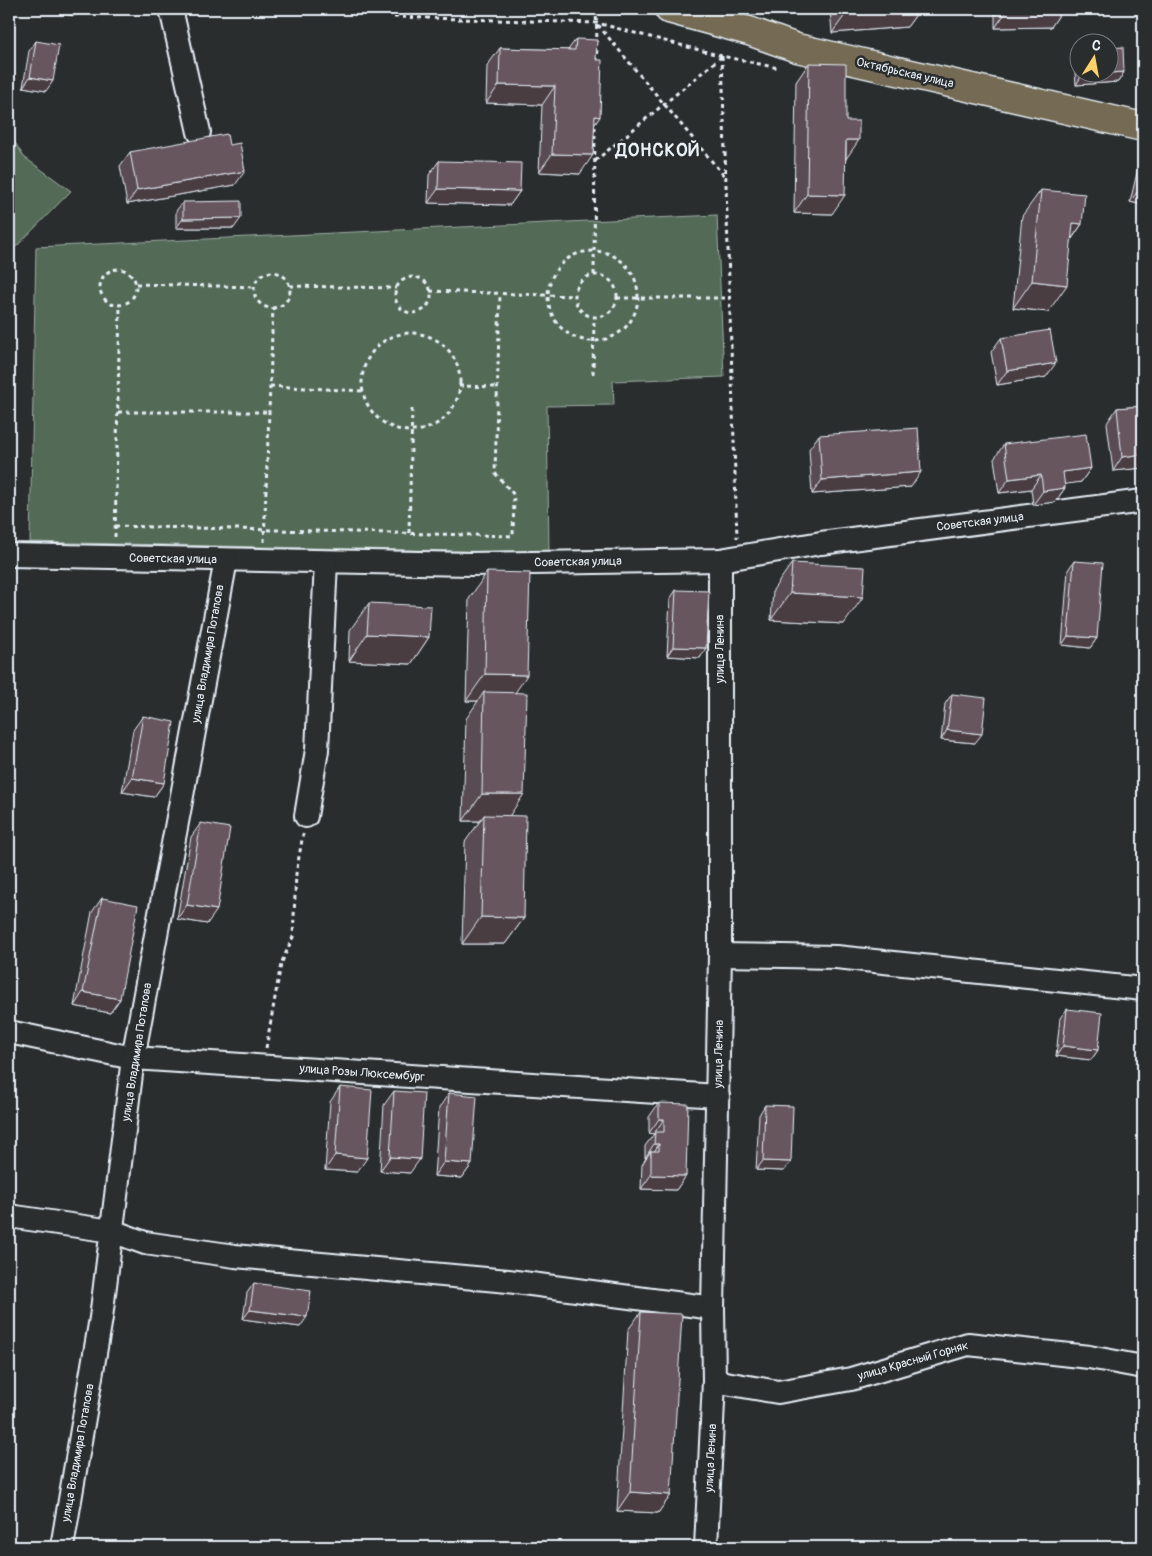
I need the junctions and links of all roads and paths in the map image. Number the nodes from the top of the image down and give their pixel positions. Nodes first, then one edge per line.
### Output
1 (171, 9) edge
2 (596, 9) edge
3 (670, 9) edge
4 (394, 17) dead end
5 (749, 20) edge
6 (597, 23) junction
7 (722, 56) junction
8 (596, 62) edge
9 (787, 69) dead end
10 (664, 104) junction
11 (596, 112) edge
12 (1143, 127) edge
13 (199, 132) dead end
14 (595, 161) junction
15 (726, 178) junction
16 (593, 251) junction
17 (594, 275) junction
18 (136, 284) junction
19 (255, 286) junction
20 (290, 286) junction
21 (396, 288) junction
22 (430, 291) junction
23 (500, 294) junction
24 (547, 296) junction
25 (574, 296) junction
26 (617, 298) junction
27 (638, 298) junction
28 (730, 298) junction
29 (120, 305) junction
30 (273, 307) junction
31 (594, 318) junction
32 (593, 342) junction
33 (593, 374) dead end
34 (270, 386) junction
35 (459, 386) junction
36 (498, 387) junction
37 (362, 391) junction
38 (412, 408) dead end
39 (118, 412) junction
40 (269, 412) junction
41 (412, 430) junction
42 (1143, 501) edge
43 (115, 526) junction
44 (265, 530) junction
45 (409, 533) junction
46 (9, 555) edge
47 (115, 557) junction
48 (729, 558) junction
49 (226, 560) junction
50 (263, 560) junction
51 (326, 562) junction
52 (306, 816) joint
53 (720, 955) junction
54 (1143, 989) edge
55 (9, 1032) edge
56 (134, 1058) junction
57 (264, 1066) junction
58 (718, 1096) junction
59 (9, 1216) edge
60 (112, 1231) junction
61 (713, 1308) junction
62 (1143, 1366) edge
63 (714, 1380) junction
64 (62, 1547) edge
65 (706, 1547) edge

1 - 13 street
2 - 6 path
3 - 5 main road, Октябрьская улица
4 - 6 path
5 - 12 main road, Октябрьская улица
6 - 7 path
6 - 8 path
6 - 10 path
7 - 9 path
7 - 10 path
7 - 15 path
10 - 14 path
10 - 15 path
11 - 14 path
14 - 16 path
15 - 28 path
16 - 17 path
16 - 24 path
16 - 27 path
17 - 25 path
17 - 26 path
18 - 19 path
18 - 29 path
18 - 29 path
19 - 20 path
19 - 30 path
20 - 21 path
20 - 30 path
21 - 22 path
21 - 22 path
22 - 23 path
23 - 24 path
23 - 36 path
24 - 25 path
24 - 32 path
25 - 31 path
26 - 27 path
26 - 31 path
27 - 28 path
27 - 32 path
28 - 48 path
29 - 39 path
30 - 34 path
31 - 32 path
32 - 33 path
34 - 37 path
34 - 40 path
35 - 36 path
35 - 37 path
35 - 41 path
36 - 45 path
37 - 41 path
38 - 41 path
39 - 40 path
39 - 43 path
40 - 44 path
41 - 45 path
42 - 48 street, Советская улица
43 - 44 path
43 - 47 path
44 - 45 path
44 - 50 path
46 - 47 street, Советская улица
47 - 49 street, Советская улица
48 - 51 street, Советская улица
48 - 53 street, улица Ленина
49 - 50 street, Советская улица
49 - 56 street, улица Владимира Потапова
50 - 51 street, Советская улица
51 - 52 street
52 - 57 path
53 - 54 street
53 - 58 street, улица Ленина
55 - 56 street, улица Розы Люксембург
56 - 57 street, улица Розы Люксембург
56 - 60 street, улица Владимира Потапова
57 - 58 street, улица Розы Люксембург
58 - 61 street, улица Ленина
59 - 60 street
60 - 61 street
60 - 64 street, улица Владимира Потапова
61 - 63 street, улица Ленина
62 - 63 street, улица Красный Горняк
63 - 65 street, улица Ленина

